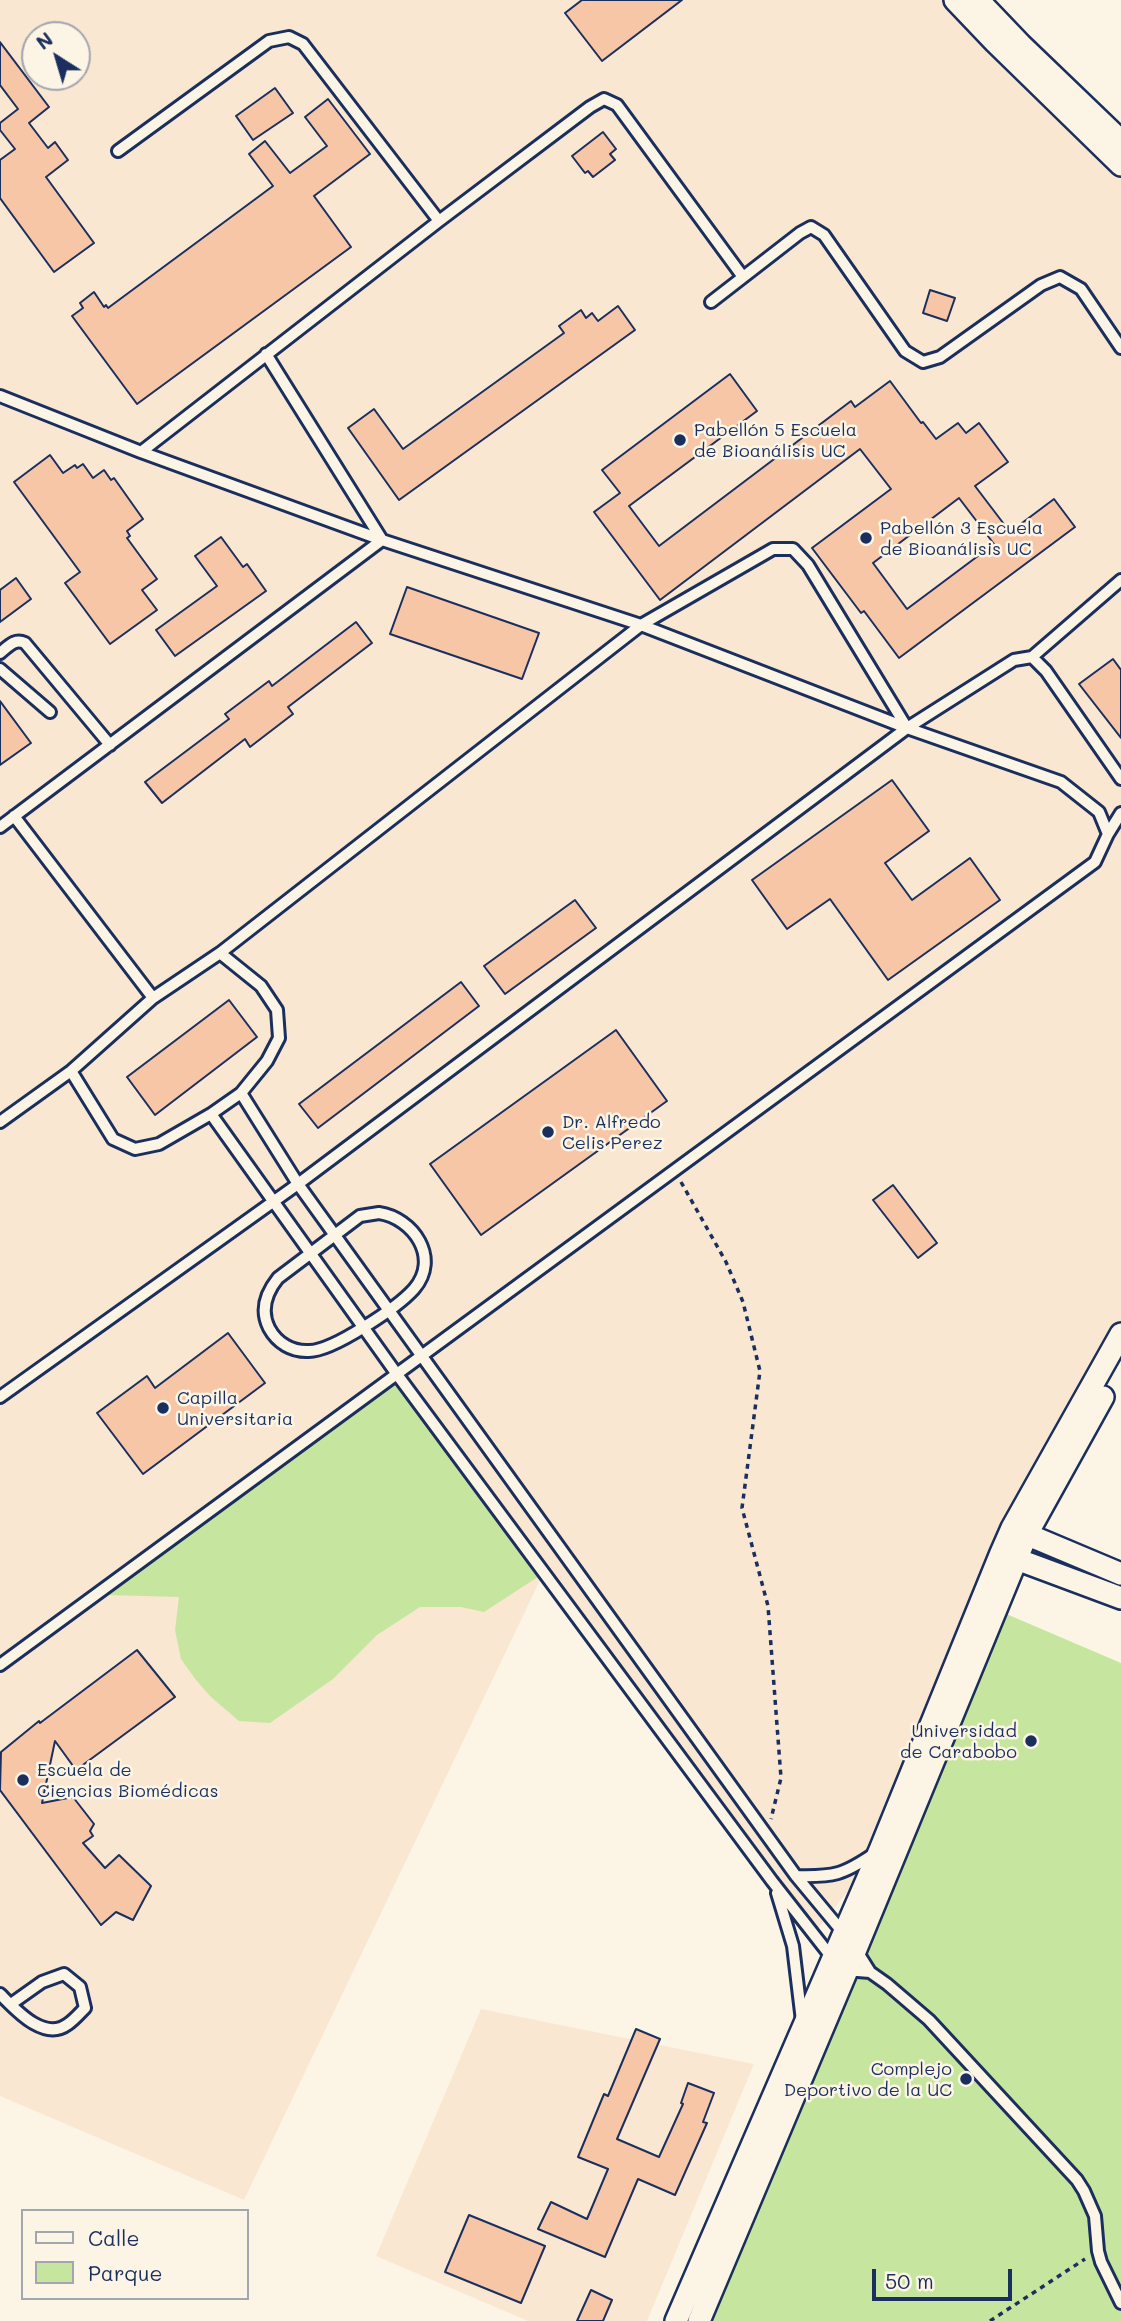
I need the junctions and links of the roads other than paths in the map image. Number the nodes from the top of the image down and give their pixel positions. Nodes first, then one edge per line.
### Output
1 (955, 0) edge
2 (978, 0) edge
3 (1121, 141) edge
4 (118, 151) dead end
5 (1121, 165) edge
6 (439, 221) junction
7 (743, 277) junction
8 (711, 302) dead end
9 (1121, 348) edge
10 (266, 354) junction
11 (0, 397) edge
12 (141, 452) junction
13 (382, 540) junction
14 (1121, 580) edge
15 (641, 625) junction
16 (0, 653) edge
17 (1032, 656) junction
18 (0, 669) edge
19 (50, 712) dead end
20 (907, 727) junction
21 (110, 745) junction
22 (1121, 779) edge
23 (1121, 813) edge
24 (14, 816) junction
25 (0, 827) edge
26 (1108, 834) junction
27 (220, 953) junction
28 (153, 998) junction
29 (71, 1071) junction
30 (241, 1093) junction
31 (211, 1114) junction
32 (0, 1122) edge
33 (298, 1184) junction
34 (273, 1200) junction
35 (334, 1235) junction
36 (311, 1253) junction
37 (388, 1310) junction
38 (364, 1327) junction
39 (1121, 1334) edge
40 (420, 1356) junction
41 (1121, 1364) edge
42 (396, 1373) junction
43 (0, 1397) edge
44 (1020, 1531) junction
45 (1009, 1556) junction
46 (1121, 1574) edge
47 (1121, 1598) edge
48 (0, 1665) edge
49 (880, 1850) junction
50 (796, 1876) junction
51 (772, 1881) junction
52 (850, 1942) junction
53 (839, 1964) junction
54 (870, 1972) junction
55 (0, 1994) edge
56 (11, 2004) junction
57 (803, 2028) junction
58 (1121, 2303) edge
59 (676, 2321) edge
60 (699, 2321) edge

1 - 5 street
2 - 3 street
4 - 6 lane
6 - 7 lane
6 - 10 lane
7 - 8 lane
7 - 9 lane
10 - 12 lane
10 - 13 lane
11 - 12 lane
12 - 13 lane
13 - 15 lane
13 - 21 lane
14 - 17 lane
15 - 20 lane
15 - 20 lane
15 - 27 lane
16 - 21 lane
17 - 20 lane
17 - 22 lane
18 - 19 lane
20 - 26 lane
20 - 33 lane
21 - 24 lane
23 - 26 lane
24 - 25 lane
24 - 28 lane
26 - 40 lane
27 - 28 lane
27 - 30 lane
28 - 29 lane
29 - 31 lane
29 - 32 lane
30 - 31 lane
30 - 33 lane
31 - 34 lane
33 - 34 lane
33 - 35 lane
34 - 36 lane
34 - 43 lane
35 - 36 lane
35 - 37 lane
35 - 37 lane
36 - 38 lane
36 - 38 lane
37 - 38 lane
37 - 40 lane
38 - 42 lane
39 - 44 street
40 - 42 lane
40 - 50 lane
41 - 44 street
42 - 48 lane
42 - 51 lane
44 - 45 street
44 - 46 street
45 - 47 street
45 - 49 street
45 - 52 street
49 - 50 lane
49 - 52 street
50 - 52 lane
51 - 53 lane
51 - 57 lane
52 - 53 street
52 - 54 lane
53 - 54 lane
53 - 57 street
53 - 60 street
54 - 58 lane
55 - 56 lane
56 - 56 lane
57 - 59 street

